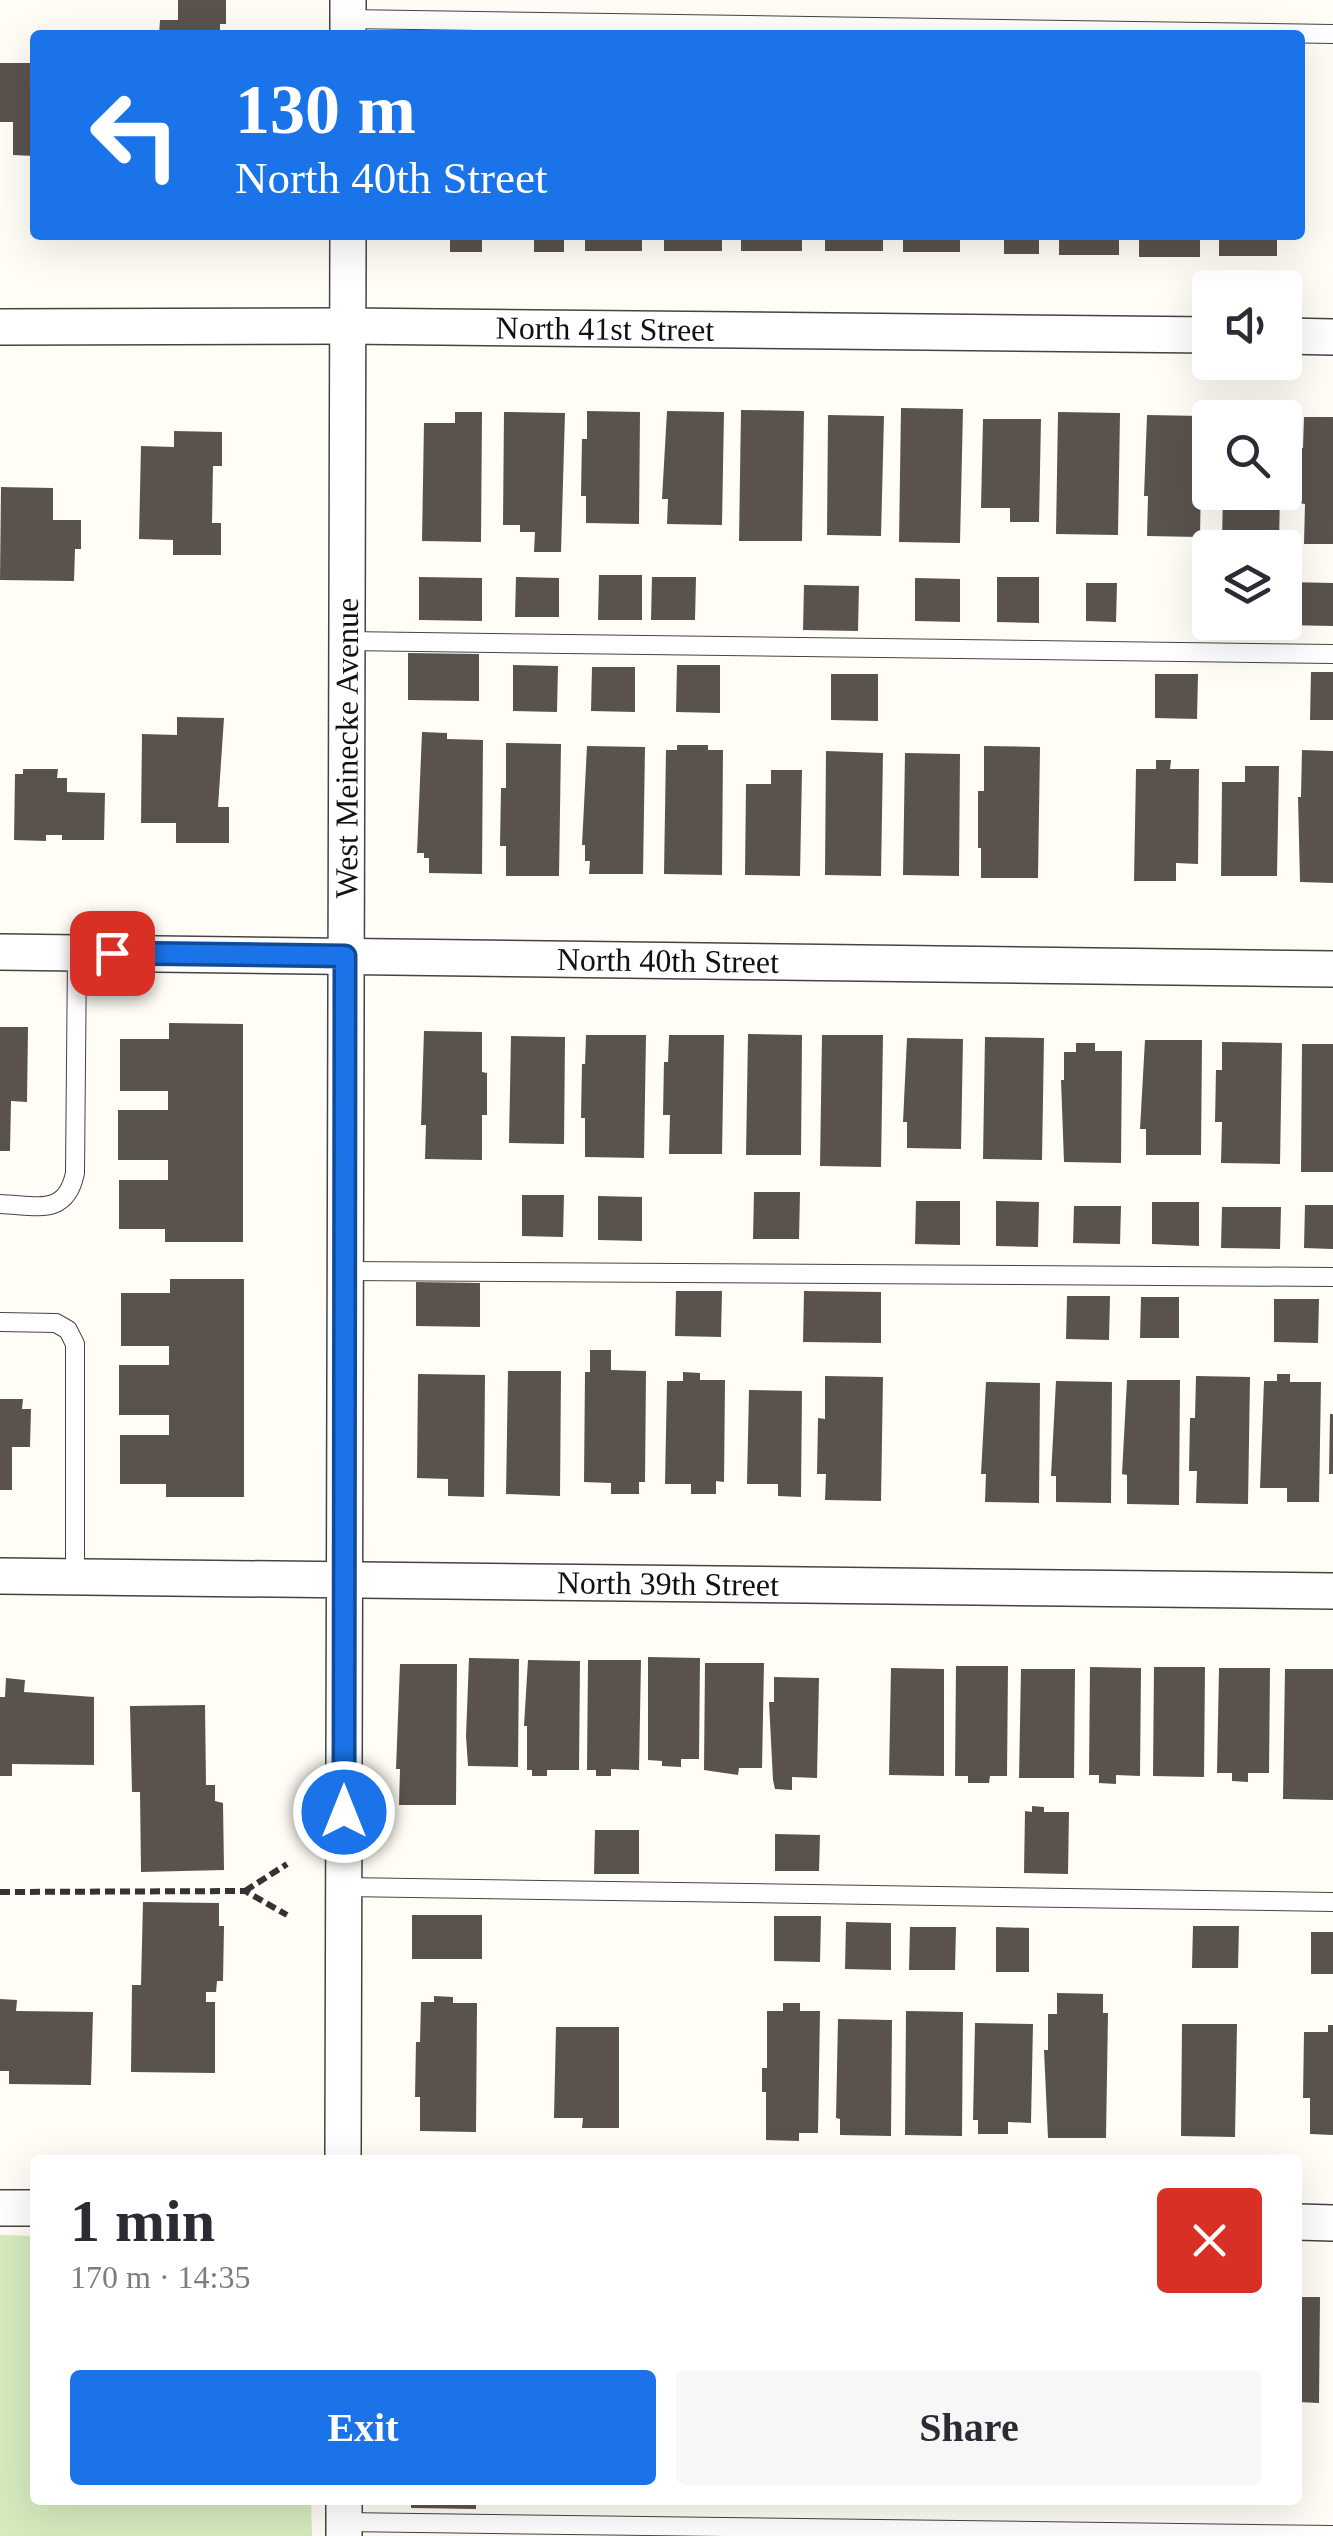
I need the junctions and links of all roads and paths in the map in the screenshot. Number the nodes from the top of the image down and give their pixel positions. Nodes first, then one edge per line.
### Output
1 (348, 18) edge
2 (1087, 30) edge
3 (1305, 34) edge
4 (1333, 34) edge
5 (348, 240) edge
6 (0, 326) edge
7 (348, 326) junction
8 (1192, 336) edge
9 (1302, 336) edge
10 (1333, 337) edge
11 (346, 641) junction
12 (1333, 654) edge
13 (0, 952) edge
14 (77, 952) junction
15 (345, 956) junction
16 (1333, 969) edge
17 (0, 1204) edge
18 (344, 1271) junction
19 (1333, 1277) edge
20 (0, 1322) edge
21 (0, 1576) edge
22 (75, 1578) junction
23 (344, 1581) junction
24 (1333, 1591) edge
25 (287, 1864) dead end
26 (344, 1888) junction
27 (245, 1891) junction
28 (0, 1892) edge
29 (1333, 1902) edge
30 (287, 1914) dead end
31 (343, 2155) edge
32 (0, 2208) edge
33 (30, 2208) edge
34 (1302, 2222) edge
35 (1333, 2223) edge
36 (344, 2519) edge
37 (1333, 2535) edge

1 - 2 lane
3 - 4 lane
5 - 7 street, West Meinecke Avenue
6 - 7 street, North 41st Street
7 - 8 street, North 41st Street
7 - 11 street, West Meinecke Avenue
9 - 10 street
11 - 12 lane
11 - 15 street, West Meinecke Avenue
13 - 14 street, North 40th Street
14 - 15 street, North 40th Street
14 - 17 lane
15 - 16 street, North 40th Street
15 - 18 street, West Meinecke Avenue
18 - 19 lane
18 - 23 street, West Meinecke Avenue
20 - 22 lane
21 - 22 street, North 39th Street
22 - 23 street, North 39th Street
23 - 24 street, North 39th Street
23 - 26 street, West Meinecke Avenue
25 - 27 path
26 - 29 lane
26 - 31 street, West Meinecke Avenue
27 - 28 path
27 - 30 path
32 - 33 street
34 - 35 street
36 - 37 lane

